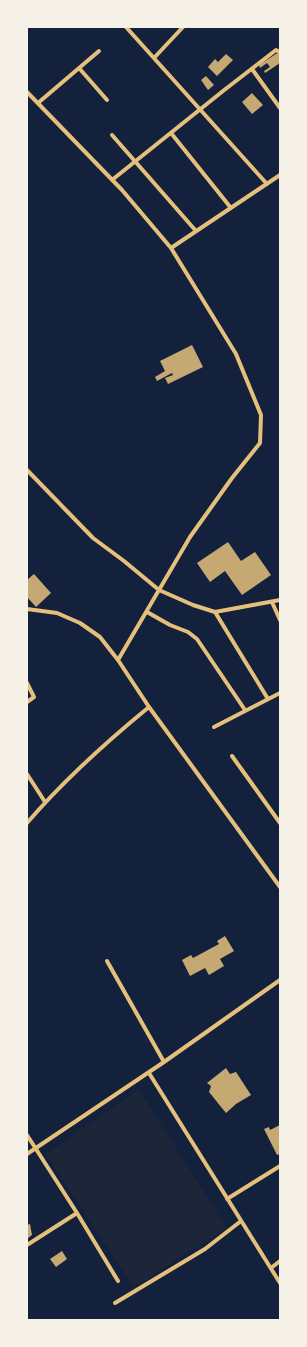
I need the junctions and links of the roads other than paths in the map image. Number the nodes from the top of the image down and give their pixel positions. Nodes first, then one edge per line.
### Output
1 (126, 27) edge
2 (183, 27) edge
3 (99, 50) dead end
4 (280, 52) edge
5 (154, 58) junction
6 (79, 68) junction
7 (252, 68) junction
8 (27, 92) edge
9 (107, 100) dead end
10 (38, 103) junction
11 (280, 108) edge
12 (200, 109) junction
13 (171, 132) junction
14 (112, 135) dead end
15 (135, 162) junction
16 (280, 175) edge
17 (112, 180) junction
18 (267, 184) junction
19 (231, 208) junction
20 (196, 231) junction
21 (171, 248) junction
22 (27, 470) edge
23 (158, 590) junction
24 (280, 600) edge
25 (272, 602) junction
26 (27, 609) edge
27 (147, 612) junction
28 (215, 612) junction
29 (280, 620) edge
30 (118, 660) junction
31 (27, 683) edge
32 (280, 693) edge
33 (268, 699) junction
34 (27, 702) edge
35 (149, 707) junction
36 (245, 710) junction
37 (214, 727) dead end
38 (232, 756) dead end
39 (27, 774) edge
40 (45, 802) junction
41 (27, 823) edge
42 (280, 823) edge
43 (280, 887) edge
44 (107, 961) dead end
45 (280, 980) edge
46 (164, 1062) junction
47 (149, 1073) junction
48 (27, 1135) edge
49 (36, 1148) junction
50 (27, 1154) edge
51 (280, 1166) edge
52 (228, 1199) junction
53 (77, 1213) junction
54 (241, 1221) junction
55 (27, 1246) edge
56 (280, 1261) edge
57 (271, 1268) junction
58 (118, 1282) dead end
59 (280, 1283) edge
60 (115, 1303) dead end

1 - 5 street
2 - 5 street
3 - 6 street
4 - 7 street
5 - 12 street
6 - 9 street
6 - 10 street
7 - 11 street
7 - 12 street
8 - 10 street
10 - 17 street
12 - 13 street
12 - 18 street
13 - 15 street
13 - 19 street
14 - 15 street
15 - 17 street
15 - 20 street
16 - 18 street
17 - 21 street
18 - 19 street
19 - 20 street
20 - 21 street
21 - 23 street
22 - 23 street
23 - 27 street
23 - 28 street
24 - 25 street
25 - 28 street
25 - 29 street
26 - 30 street
27 - 30 street
27 - 36 street
28 - 33 street
30 - 35 street
31 - 34 street
32 - 33 street
33 - 36 street
35 - 40 street
35 - 43 street
36 - 37 street
38 - 42 street
39 - 40 street
40 - 41 street
44 - 46 street
45 - 46 street
46 - 47 street
47 - 49 street
47 - 52 street
48 - 49 street
49 - 50 street
49 - 53 street
51 - 52 street
52 - 54 street
53 - 55 street
53 - 58 street
54 - 57 street
54 - 60 street
56 - 57 street
57 - 59 street

